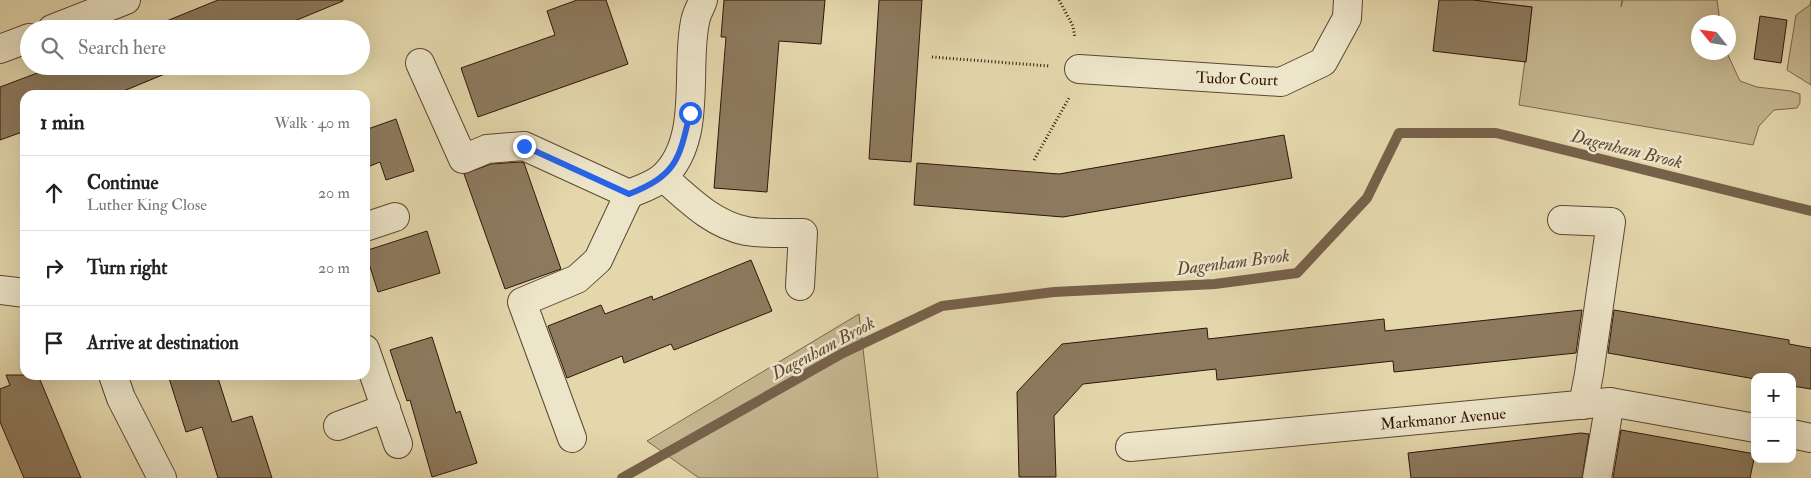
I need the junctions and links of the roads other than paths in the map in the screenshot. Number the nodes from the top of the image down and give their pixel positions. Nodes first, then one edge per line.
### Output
1 (126, 0) edge
2 (703, 0) edge
3 (1348, 0) edge
4 (75, 20) edge
5 (20, 41) edge
6 (0, 49) edge
7 (420, 63) dead end
8 (1079, 69) road end
9 (663, 177) junction
10 (629, 194) junction
11 (395, 217) dead end
12 (1562, 220) dead end
13 (370, 224) edge
14 (800, 286) dead end
15 (0, 290) edge
16 (20, 292) edge
17 (370, 363) edge
18 (115, 380) edge
19 (1610, 402) junction
20 (1583, 405) junction
21 (386, 408) junction
22 (338, 426) dead end
23 (1751, 427) edge
24 (1796, 435) edge
25 (572, 438) dead end
26 (1811, 438) edge
27 (398, 444) dead end
28 (1130, 447) dead end
29 (162, 478) edge
30 (1597, 478) edge

1 - 4 street
2 - 9 street
3 - 8 street, Tudor Court
5 - 6 street
7 - 10 street
9 - 10 street
9 - 14 street
10 - 25 street
11 - 13 street
12 - 20 street
15 - 16 street
17 - 21 street
18 - 29 street
19 - 20 street, Markmanor Avenue
19 - 23 street, Markmanor Avenue
19 - 30 street
20 - 28 street, Markmanor Avenue
21 - 22 street
21 - 27 street
24 - 26 street

